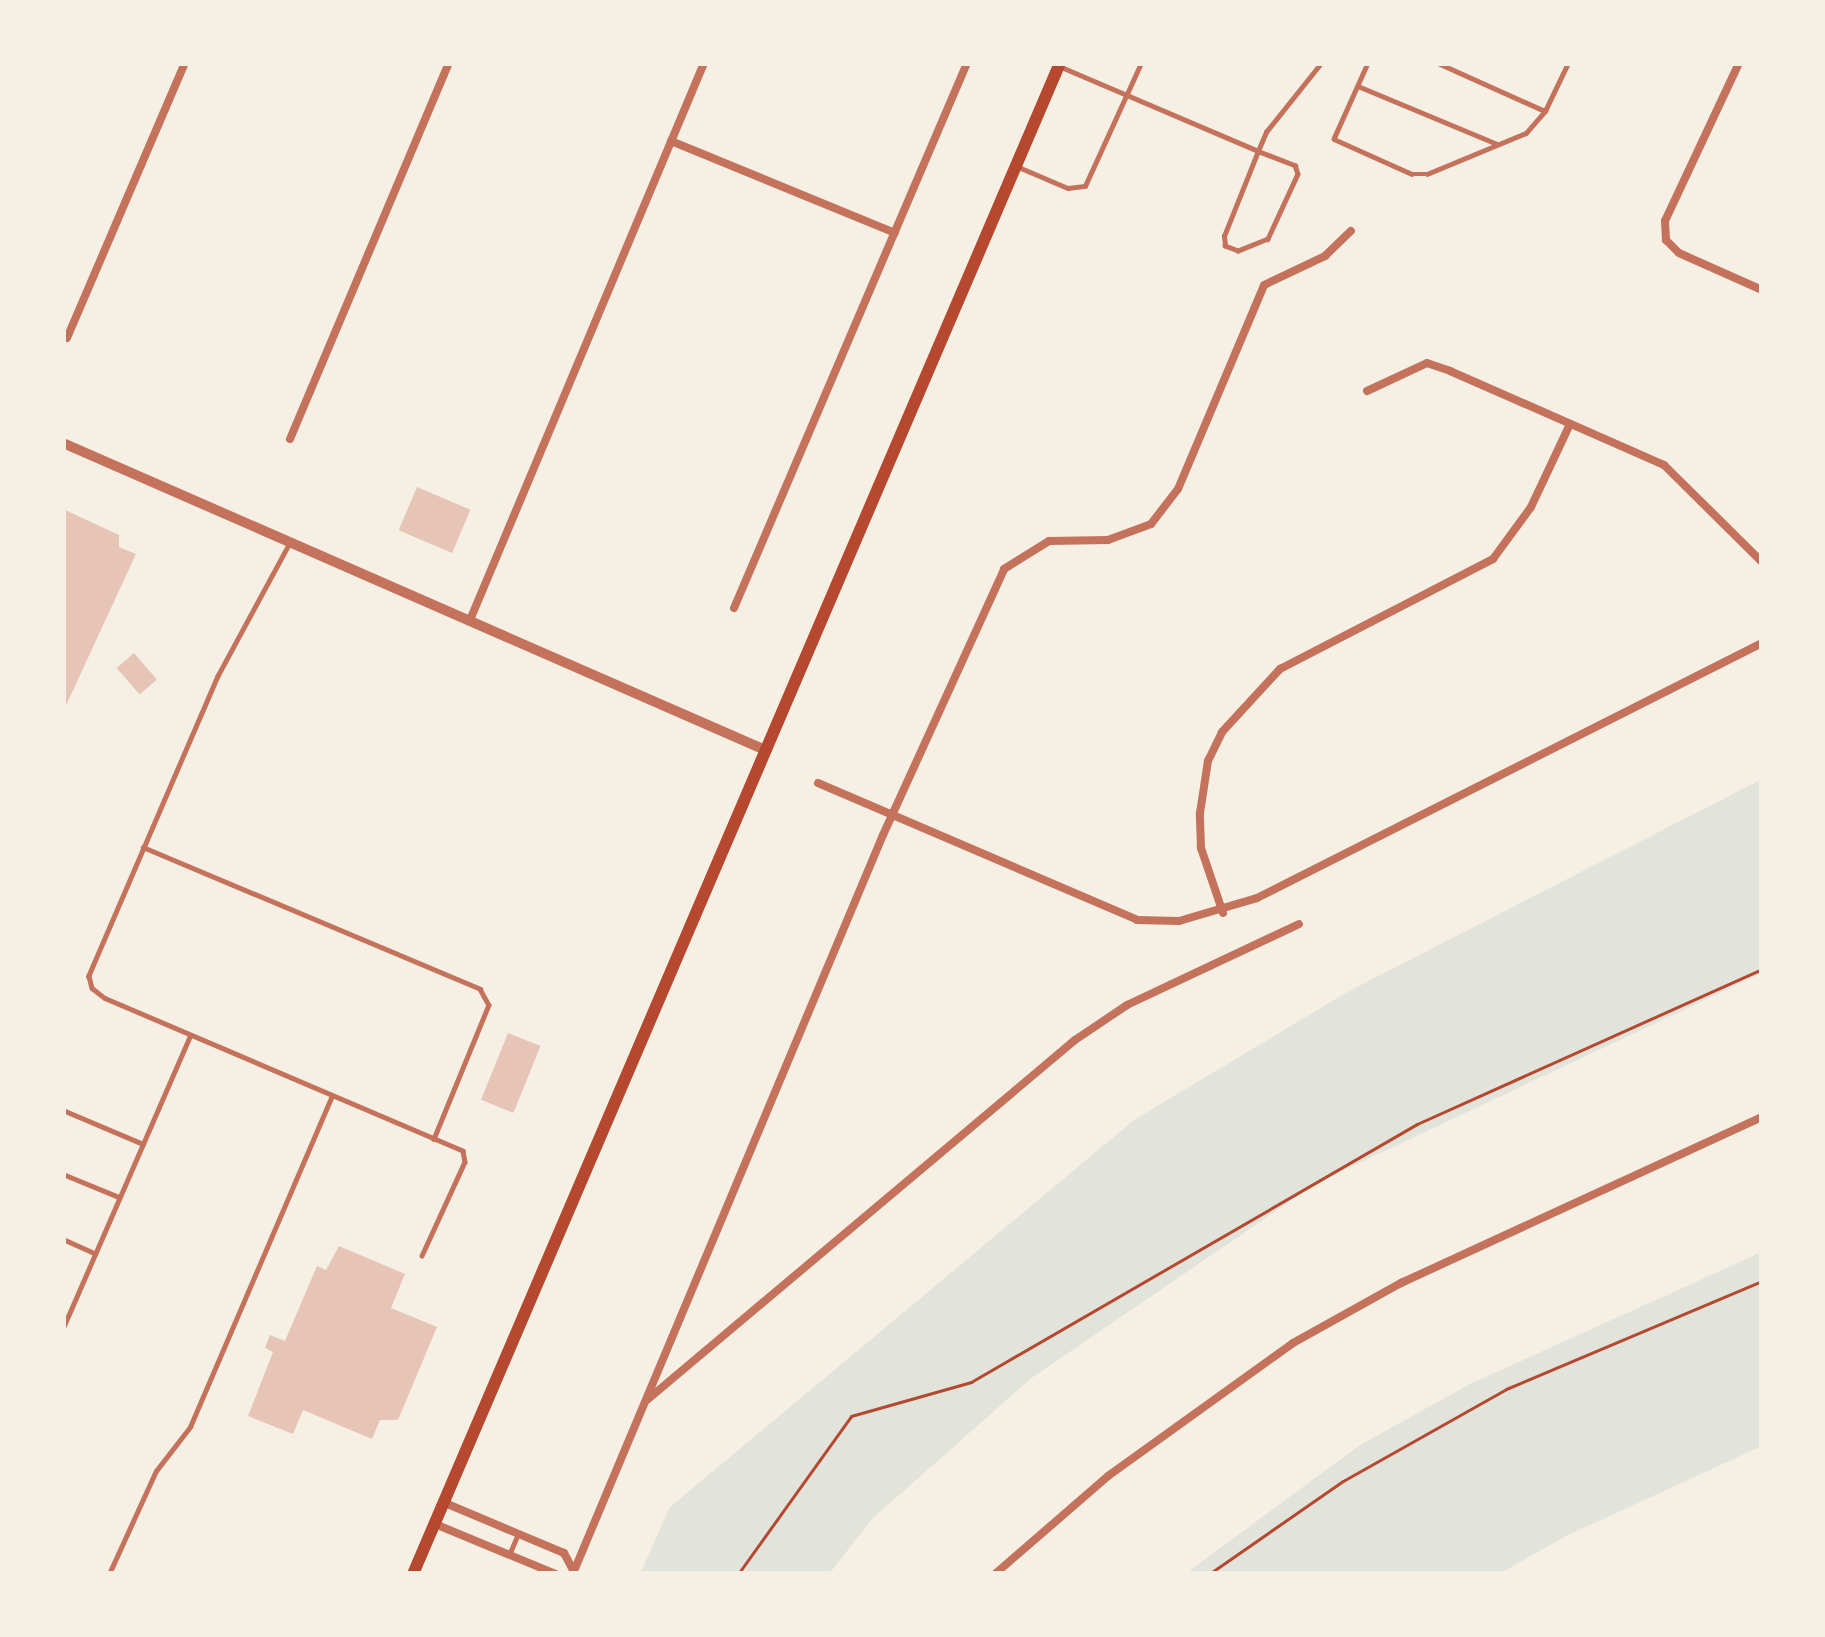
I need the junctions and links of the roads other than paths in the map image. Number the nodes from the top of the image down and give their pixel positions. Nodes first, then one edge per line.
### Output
1 (185, 63) edge
2 (449, 63) edge
3 (704, 63) edge
4 (967, 63) edge
5 (1141, 63) edge
6 (1321, 63) edge
7 (1368, 63) edge
8 (1438, 63) edge
9 (1568, 63) edge
10 (1739, 63) edge
11 (1059, 64) edge
12 (1358, 86) junction
13 (1127, 95) junction
14 (1545, 111) junction
15 (671, 141) junction
16 (1498, 144) junction
17 (1258, 151) junction
18 (1016, 166) junction
19 (1351, 231) dead end
20 (895, 233) junction
21 (1762, 290) edge
22 (68, 338) dead end
23 (1366, 391) dead end
24 (1570, 424) junction
25 (290, 440) dead end
26 (63, 443) edge
27 (290, 543) junction
28 (1762, 562) edge
29 (734, 608) dead end
30 (470, 620) junction
31 (1762, 643) edge
32 (765, 751) junction
33 (818, 783) dead end
34 (892, 816) junction
35 (143, 847) junction
36 (1222, 913) junction
37 (1299, 924) dead end
38 (190, 1036) junction
39 (332, 1096) junction
40 (63, 1110) edge
41 (1762, 1117) edge
42 (434, 1139) junction
43 (143, 1144) junction
44 (63, 1174) edge
45 (119, 1198) junction
46 (63, 1239) edge
47 (95, 1253) junction
48 (422, 1256) dead end
49 (63, 1328) edge
50 (646, 1401) junction
51 (445, 1503) junction
52 (435, 1524) junction
53 (518, 1534) junction
54 (509, 1555) junction
55 (578, 1573) edge
56 (109, 1574) edge
57 (413, 1574) edge
58 (556, 1574) edge
59 (995, 1574) edge

1 - 22 street
2 - 25 street
3 - 15 street
4 - 20 street
5 - 13 lane
6 - 17 lane
7 - 12 lane
8 - 14 lane
9 - 14 lane
10 - 21 street
11 - 13 lane
11 - 18 main road
12 - 16 lane
12 - 16 lane
13 - 17 lane
13 - 18 lane
14 - 16 lane
15 - 20 street
15 - 30 street
17 - 17 lane
18 - 32 main road
19 - 34 street
20 - 29 street
23 - 24 street
24 - 28 street
24 - 36 street
26 - 27 street
27 - 30 street
27 - 35 lane
30 - 32 street
31 - 36 street
32 - 51 main road
33 - 34 street
34 - 36 street
34 - 50 street
35 - 38 lane
35 - 42 lane
37 - 50 street
38 - 39 lane
38 - 43 lane
39 - 42 lane
39 - 56 lane
40 - 43 lane
41 - 59 street
42 - 48 lane
43 - 45 lane
44 - 45 lane
45 - 47 lane
46 - 47 lane
47 - 49 lane
50 - 55 street
51 - 52 main road
51 - 53 street
52 - 54 street
52 - 57 main road
53 - 54 lane
53 - 55 street
54 - 58 street
55 - 58 street

